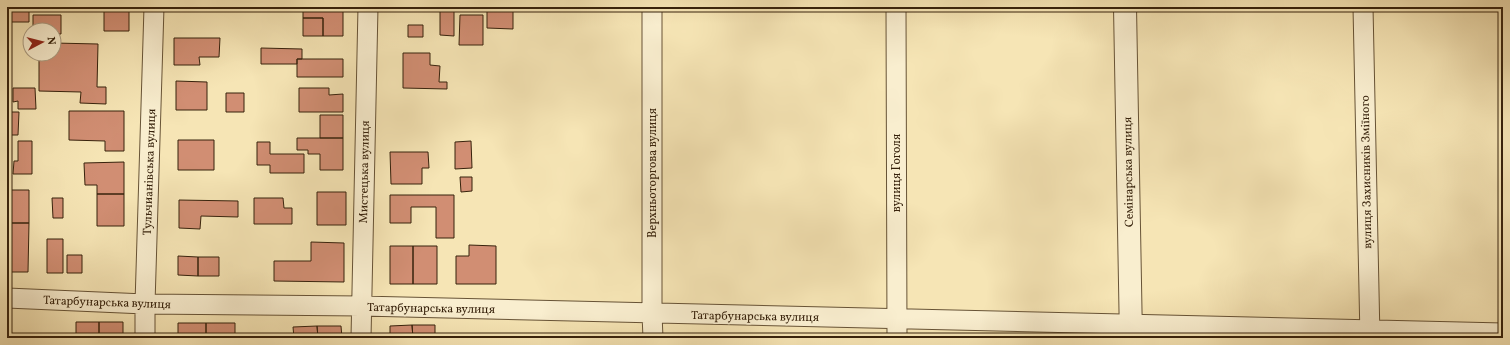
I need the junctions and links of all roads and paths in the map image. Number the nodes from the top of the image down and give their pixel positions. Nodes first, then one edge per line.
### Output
1 (154, 7) edge
2 (368, 7) edge
3 (652, 7) edge
4 (896, 7) edge
5 (1125, 7) edge
6 (1363, 7) edge
7 (7, 298) edge
8 (145, 304) junction
9 (361, 306) junction
10 (652, 314) junction
11 (896, 319) junction
12 (1131, 331) edge
13 (1503, 333) edge
14 (1370, 334) edge
15 (145, 338) edge
16 (361, 338) edge
17 (653, 338) edge
18 (896, 338) edge

1 - 8 street, Тульчианівська вулиця
2 - 9 street, Мистецька вулиця
3 - 10 street, Верхньоторгова вулиця
4 - 11 street, вулиця Гоголя
5 - 12 street, Семінарська вулиця
6 - 14 street, вулиця Захисників Зміїного
7 - 8 street, Татарбунарська вулиця
8 - 9 street, Татарбунарська вулиця
8 - 15 street, Тульчианівська вулиця
9 - 10 street, Татарбунарська вулиця
9 - 16 street, Мистецька вулиця
10 - 11 street, Татарбунарська вулиця
10 - 17 street, Верхньоторгова вулиця
11 - 12 street, Татарбунарська вулиця
11 - 18 street, вулиця Гоголя
12 - 14 street, Татарбунарська вулиця
13 - 14 street, Татарбунарська вулиця

